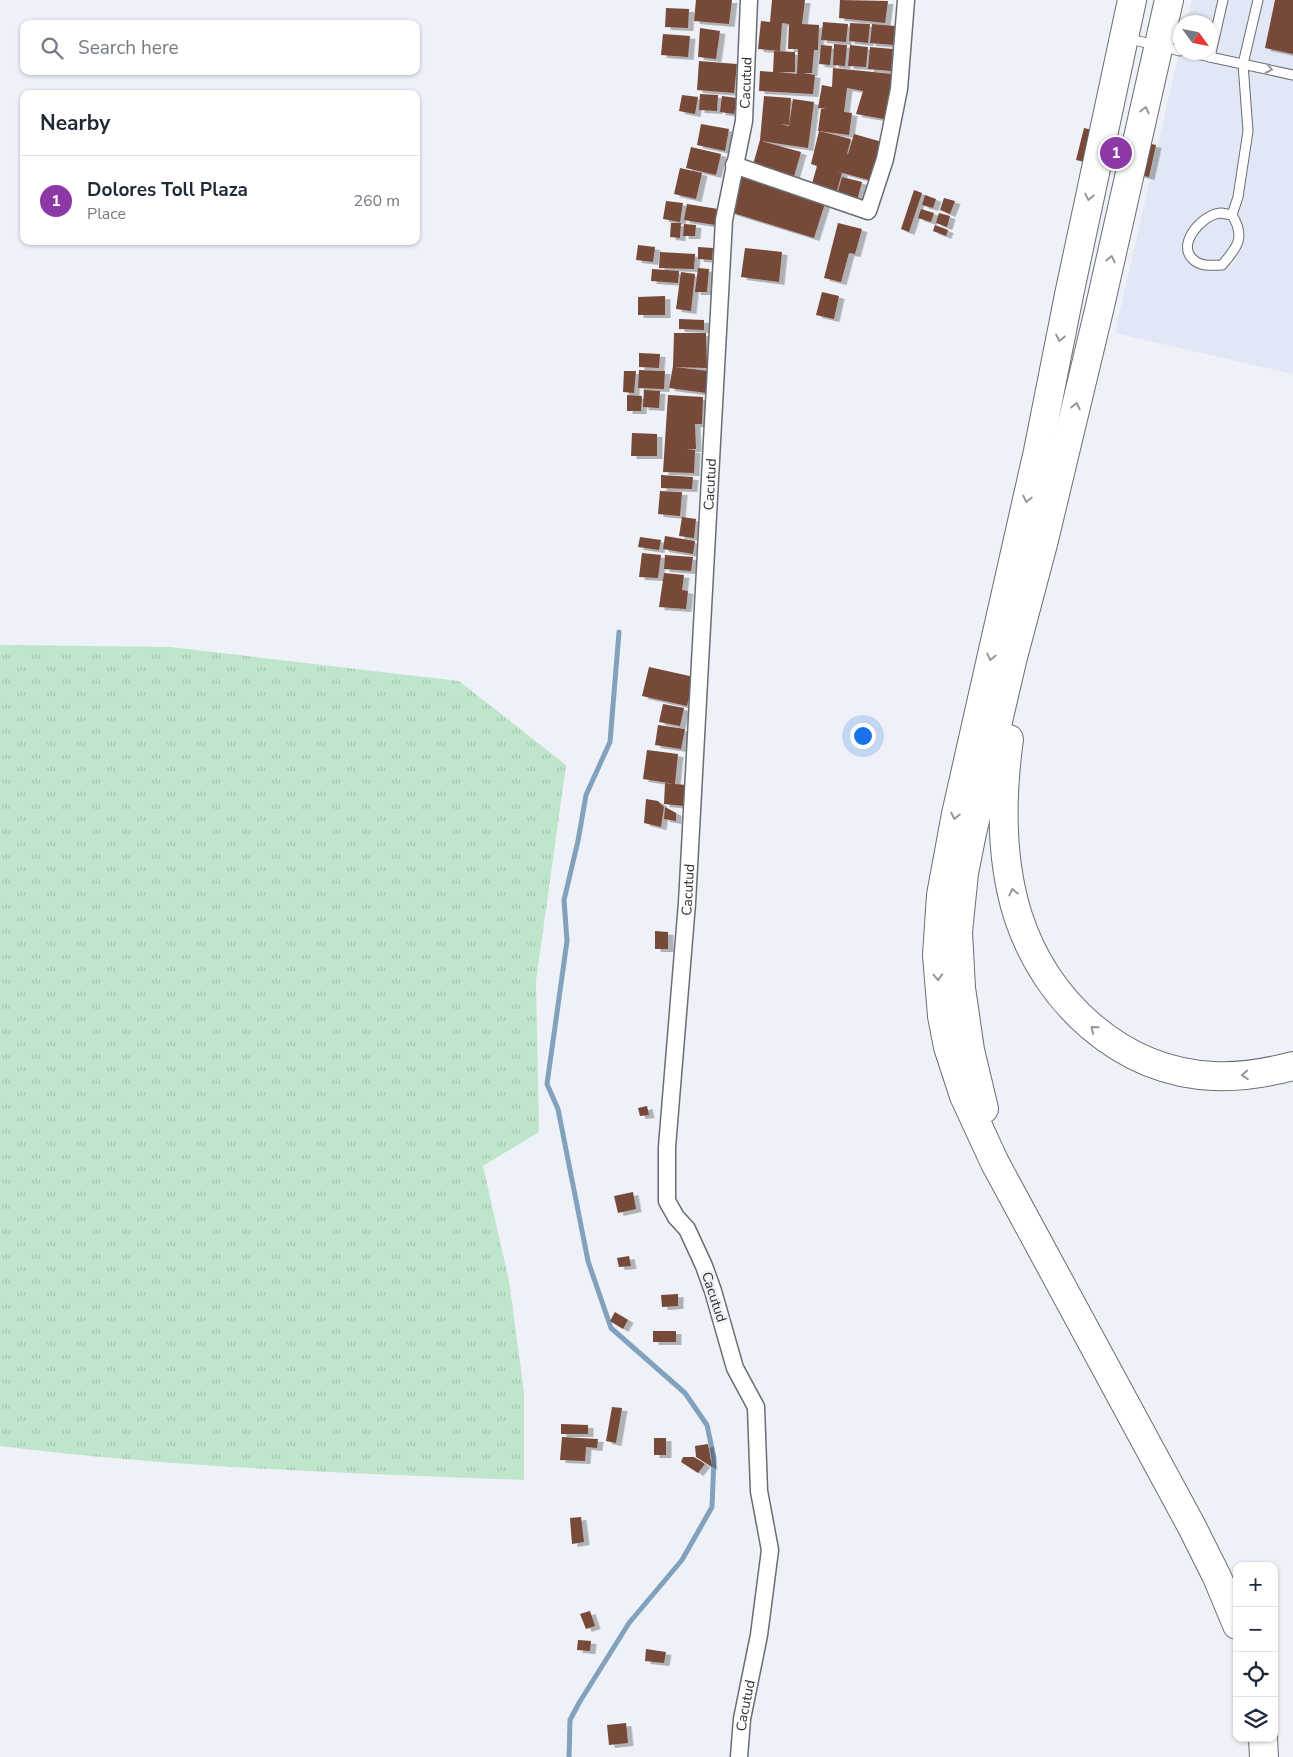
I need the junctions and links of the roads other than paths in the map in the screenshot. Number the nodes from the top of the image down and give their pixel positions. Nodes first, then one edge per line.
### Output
1 (749, 0) edge
2 (906, 0) edge
3 (1132, 0) edge
4 (1169, 0) edge
5 (1223, 0) edge
6 (1258, 0) edge
7 (1218, 22) edge
8 (1123, 37) junction
9 (1170, 48) edge
10 (1218, 59) edge
11 (1244, 64) junction
12 (1293, 75) edge
13 (734, 164) junction
14 (1232, 215) junction
15 (1043, 544) junction
16 (1293, 1066) edge
17 (995, 1163) junction
18 (1233, 1615) edge
19 (1263, 1742) edge
20 (739, 1757) edge
21 (1264, 1757) edge

1 - 13 street, Cacutud
2 - 13 street
3 - 8 highway
4 - 9 highway
5 - 7 lane
6 - 11 lane
8 - 9 lane
8 -> 17 highway
15 -> 9 highway
10 - 11 lane
11 -> 12 lane
11 - 14 lane
13 - 20 street, Cacutud
14 - 14 lane
16 -> 15 highway
15 - 17 highway
17 - 18 highway
19 - 21 highway

